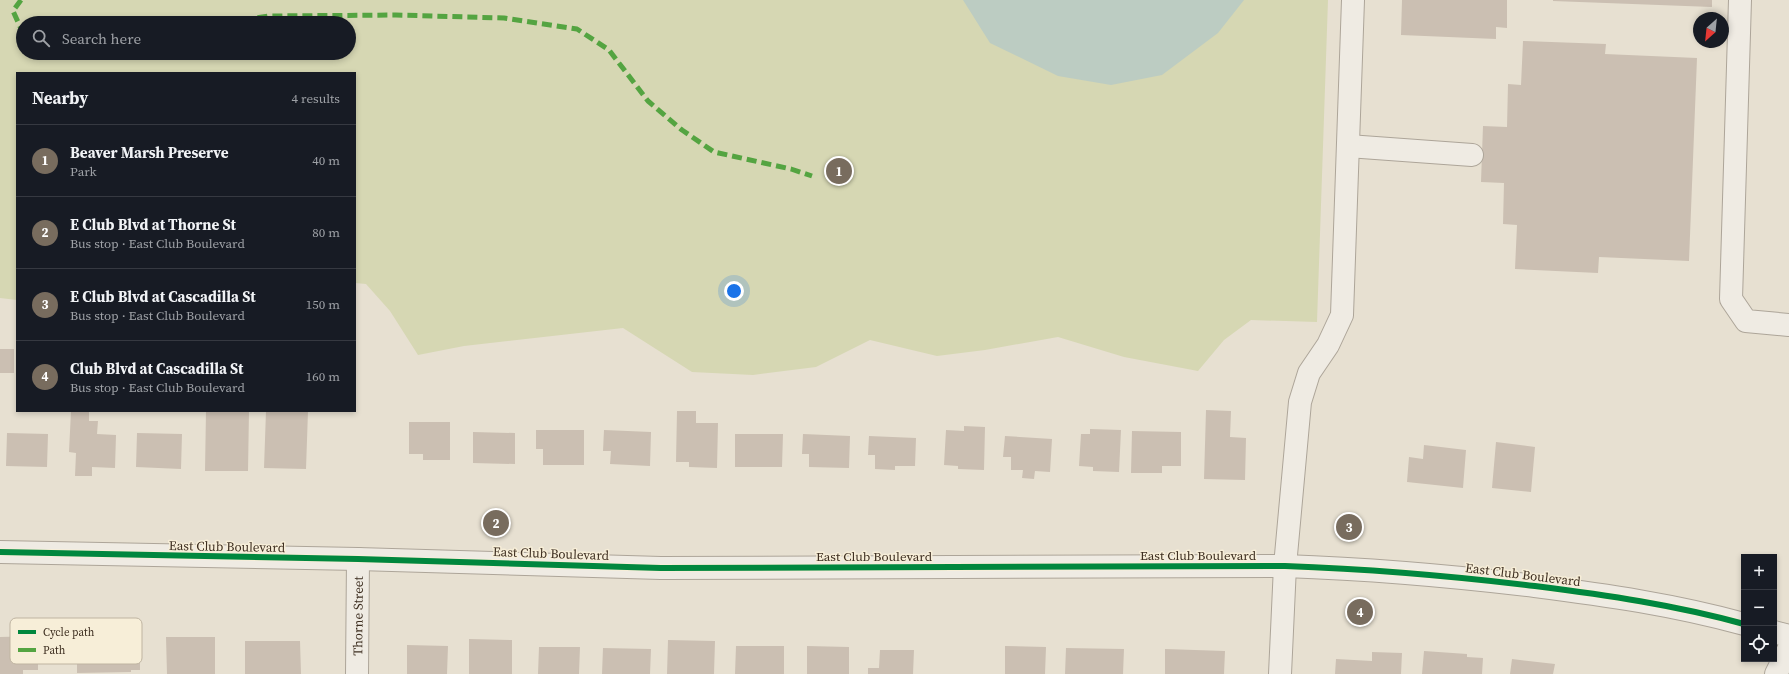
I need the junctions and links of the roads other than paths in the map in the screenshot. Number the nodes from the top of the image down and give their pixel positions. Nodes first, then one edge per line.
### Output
1 (1353, 0) edge
2 (1740, 0) edge
3 (1348, 146) junction
4 (1472, 155) dead end
5 (1789, 325) edge
6 (0, 552) edge
7 (358, 559) junction
8 (1285, 566) junction
9 (1741, 623) edge
10 (1777, 633) edge
11 (1789, 636) edge
12 (1789, 648) edge
13 (357, 674) edge
14 (1280, 674) edge
15 (1776, 674) edge

1 - 3 street
2 - 5 street
3 - 4 street
3 - 8 street
6 - 7 street, East Club Boulevard
7 - 8 street, East Club Boulevard
7 - 13 street, Thorne Street
8 - 9 street, East Club Boulevard
8 - 14 street
10 - 11 street
12 - 15 street

